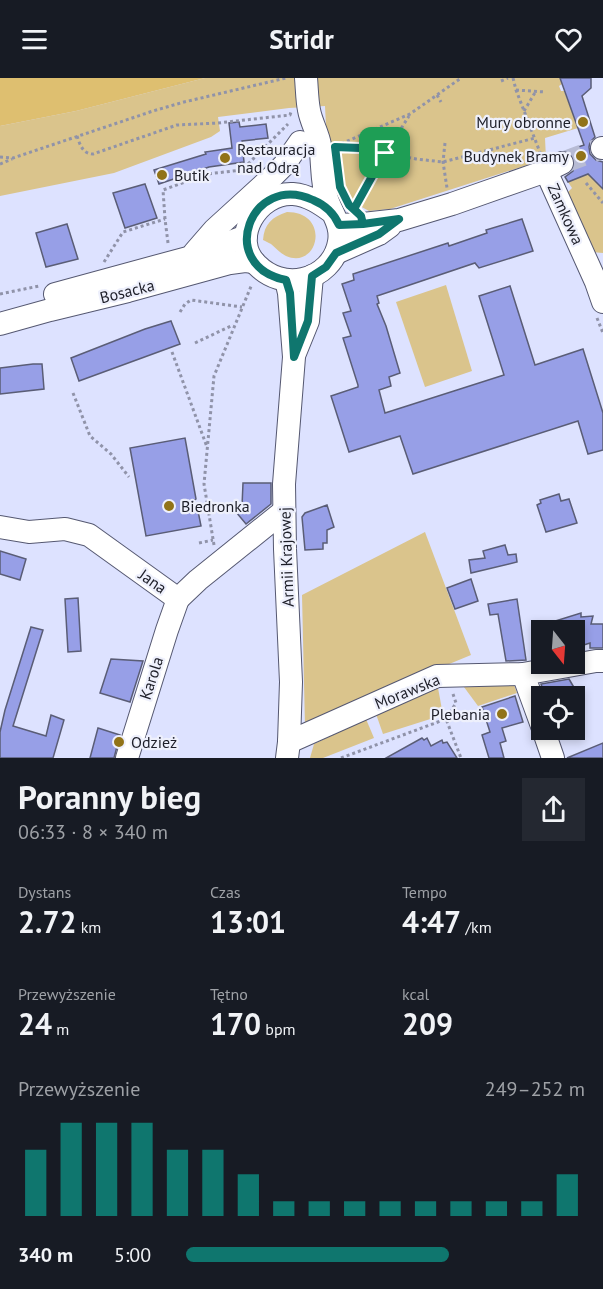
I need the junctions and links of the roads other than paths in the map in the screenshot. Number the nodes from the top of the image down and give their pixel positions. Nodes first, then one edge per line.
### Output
1 (306, 78) edge
2 (299, 113) junction
3 (294, 133) junction
4 (283, 195) junction
5 (340, 214) junction
6 (399, 219) junction
7 (246, 236) junction
8 (336, 253) junction
9 (191, 257) junction
10 (253, 273) junction
11 (312, 276) junction
12 (286, 280) junction
13 (0, 308) edge
14 (599, 308) edge
15 (0, 324) edge
16 (294, 357) junction
17 (284, 511) junction
18 (0, 527) edge
19 (178, 599) junction
20 (603, 661) edge
21 (523, 674) junction
22 (531, 697) edge
23 (546, 740) edge
24 (288, 750) edge
25 (127, 758) edge
26 (553, 758) edge

1 - 2 street
2 - 3 street
2 - 5 street
3 - 4 street
3 - 9 street
4 - 5 street
4 - 7 street
5 - 6 street, Zamkowa
5 - 8 street
6 - 8 street, Zamkowa
6 - 14 street, Zamkowa
7 - 9 street, Bosacka
7 - 10 street
8 - 11 street
9 - 13 street, Bosacka
10 - 12 street
10 - 15 street, Bosacka
11 - 12 street
11 - 16 street, Armii Krajowej
12 - 16 street, Armii Krajowej
16 - 17 street, Armii Krajowej
17 - 19 street, Jana
17 - 24 street, Armii Krajowej
18 - 19 street, Jana
19 - 25 street, Karola
20 - 21 street, Morawska
21 - 22 street
21 - 24 street, Morawska
23 - 26 street

